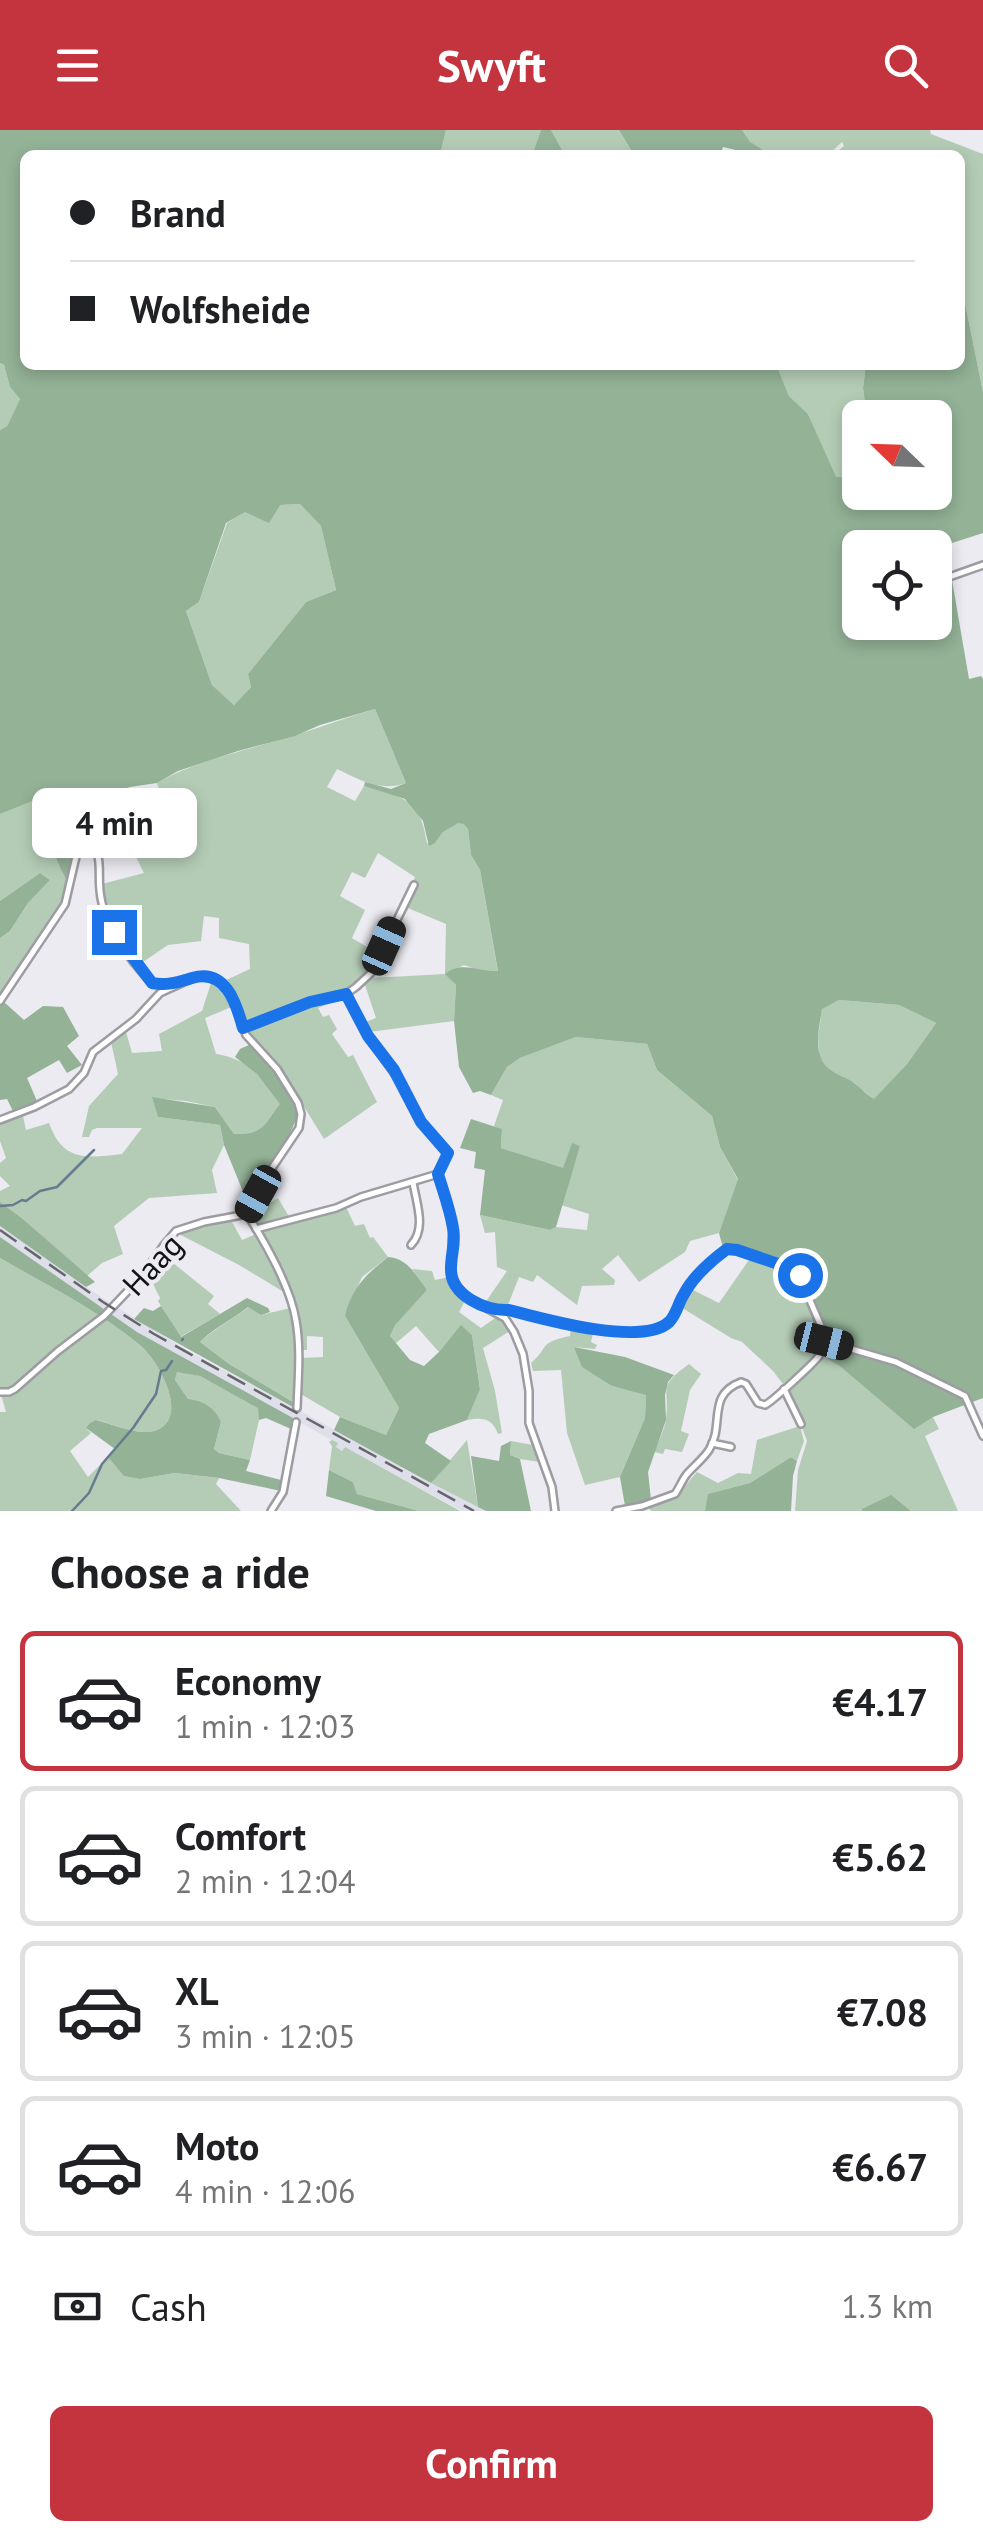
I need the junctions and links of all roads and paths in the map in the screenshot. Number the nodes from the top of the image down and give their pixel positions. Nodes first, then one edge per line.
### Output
1 (983, 565) edge
2 (952, 576) edge
3 (414, 885) dead end
4 (178, 984) junction
5 (346, 994) junction
6 (0, 1001) edge
7 (243, 1028) junction
8 (0, 1120) edge
9 (438, 1174) junction
10 (413, 1181) junction
11 (247, 1214) junction
12 (256, 1229) junction
13 (412, 1245) dead end
14 (496, 1312) junction
15 (824, 1341) junction
16 (784, 1389) junction
17 (0, 1392) edge
18 (296, 1408) dead end
19 (296, 1422) dead end
20 (801, 1424) dead end
21 (983, 1436) edge
22 (712, 1443) junction
23 (731, 1447) dead end
24 (644, 1509) edge
25 (261, 1511) edge
26 (555, 1511) edge
27 (616, 1511) edge

1 - 2 street
3 - 5 street
4 - 6 street
4 - 7 street
4 - 8 street
5 - 7 street
5 - 9 street
7 - 11 street
9 - 10 street
9 - 14 street
10 - 12 street
10 - 13 street
11 - 12 street
11 - 17 street, Haag
12 - 18 street
14 - 15 street
14 - 26 street
15 - 16 street
15 - 21 street
16 - 20 street
16 - 22 street
19 - 25 street
22 - 23 street
22 - 24 street
24 - 27 street

